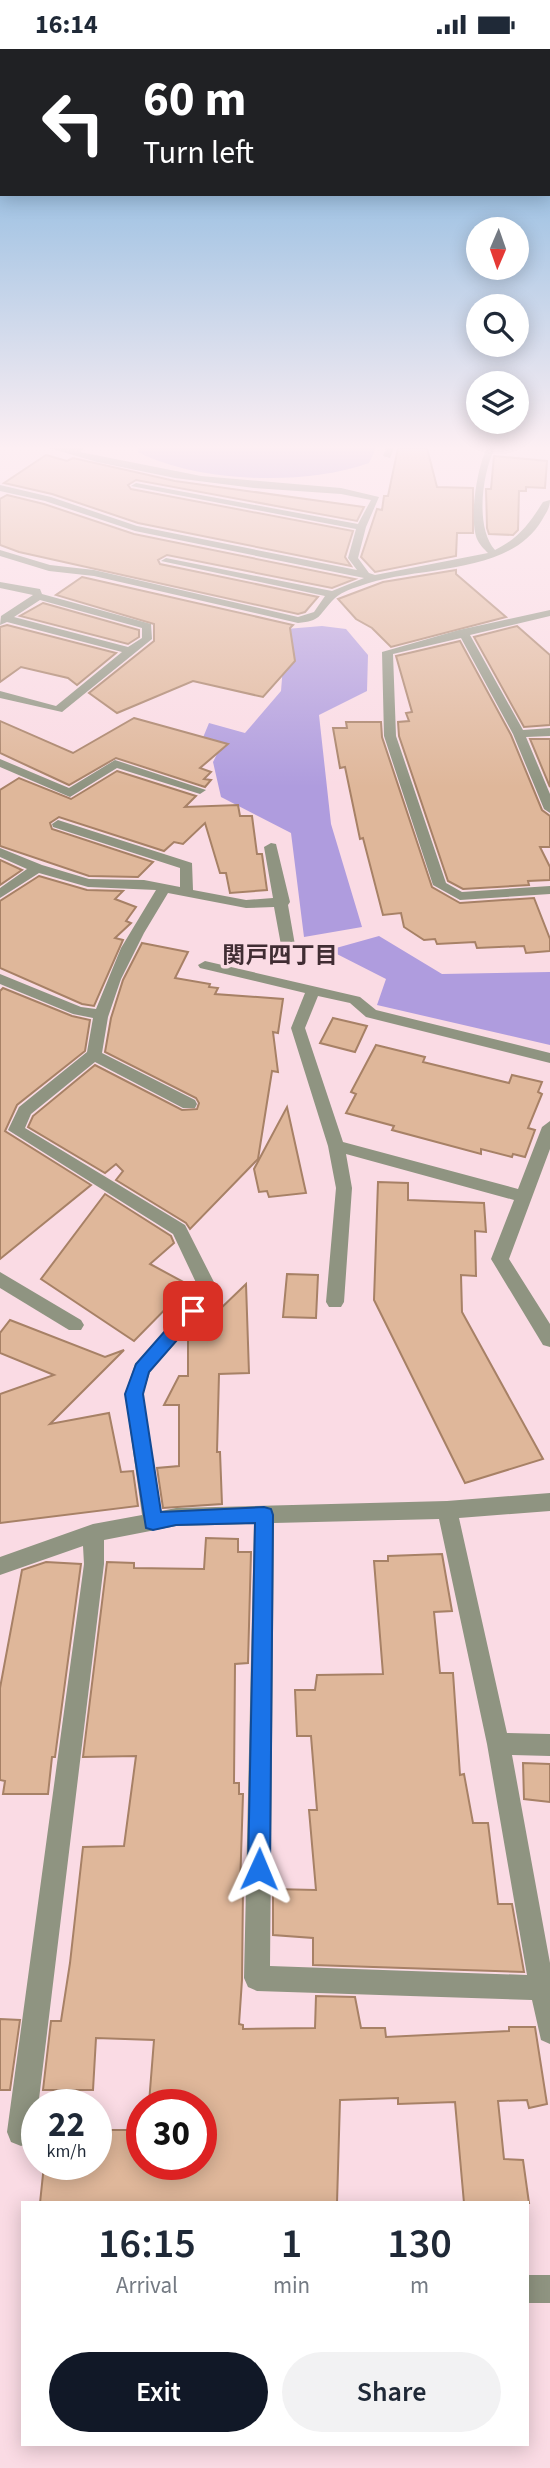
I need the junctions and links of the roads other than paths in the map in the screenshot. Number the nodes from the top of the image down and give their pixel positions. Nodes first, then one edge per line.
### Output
1 (26, 561) edge
2 (166, 561) dead end
3 (295, 561) edge
4 (356, 561) edge
5 (455, 561) edge
6 (369, 576) junction
7 (0, 585) edge
8 (332, 594) junction
9 (38, 596) junction
10 (550, 613) edge
11 (3, 620) edge
12 (463, 632) junction
13 (130, 651) junction
14 (0, 694) edge
15 (550, 732) edge
16 (519, 734) junction
17 (0, 763) edge
18 (200, 790) dead end
19 (550, 809) edge
20 (58, 824) dead end
21 (271, 847) dead end
22 (0, 852) edge
23 (37, 868) junction
24 (164, 888) junction
25 (550, 890) edge
26 (187, 893) junction
27 (0, 894) edge
28 (282, 902) junction
29 (288, 945) dead end
30 (205, 965) dead end
31 (0, 979) edge
32 (313, 991) junction
33 (101, 1015) junction
34 (94, 1055) junction
35 (550, 1058) edge
36 (189, 1104) dead end
37 (550, 1127) edge
38 (336, 1146) junction
39 (524, 1197) junction
40 (0, 1279) edge
41 (335, 1302) dead end
42 (75, 1325) dead end
43 (550, 1340) edge
44 (550, 1502) edge
45 (447, 1510) junction
46 (264, 1515) junction
47 (153, 1522) junction
48 (93, 1533) junction
49 (0, 1566) edge
50 (498, 1744) junction
51 (550, 1745) edge
52 (542, 1988) junction
53 (550, 2031) edge
54 (27, 2089) edge
55 (529, 2289) edge
56 (550, 2289) edge

1 - 8 street
2 - 8 street
3 - 6 street
4 - 6 street
5 - 6 street
6 - 8 street
7 - 9 street
9 - 11 street
9 - 13 street
10 - 12 street
11 - 13 street
12 - 16 street
12 - 25 street
13 - 14 street
15 - 16 street
16 - 19 street
17 - 18 street
20 - 26 street
21 - 28 street
22 - 23 street
23 - 24 street
23 - 27 street
24 - 26 street
24 - 33 street
26 - 28 street
28 - 29 street
30 - 32 street
31 - 33 street
32 - 35 street
32 - 38 street
33 - 34 street
34 - 36 street
34 - 47 street
37 - 39 street
38 - 39 street
38 - 41 street
39 - 43 street
40 - 42 street
44 - 45 street
45 - 46 street
45 - 50 street
46 - 47 street
46 - 52 street
47 - 48 street
48 - 49 street
48 - 54 street
50 - 51 street
50 - 52 street
52 - 53 street
55 - 56 street

